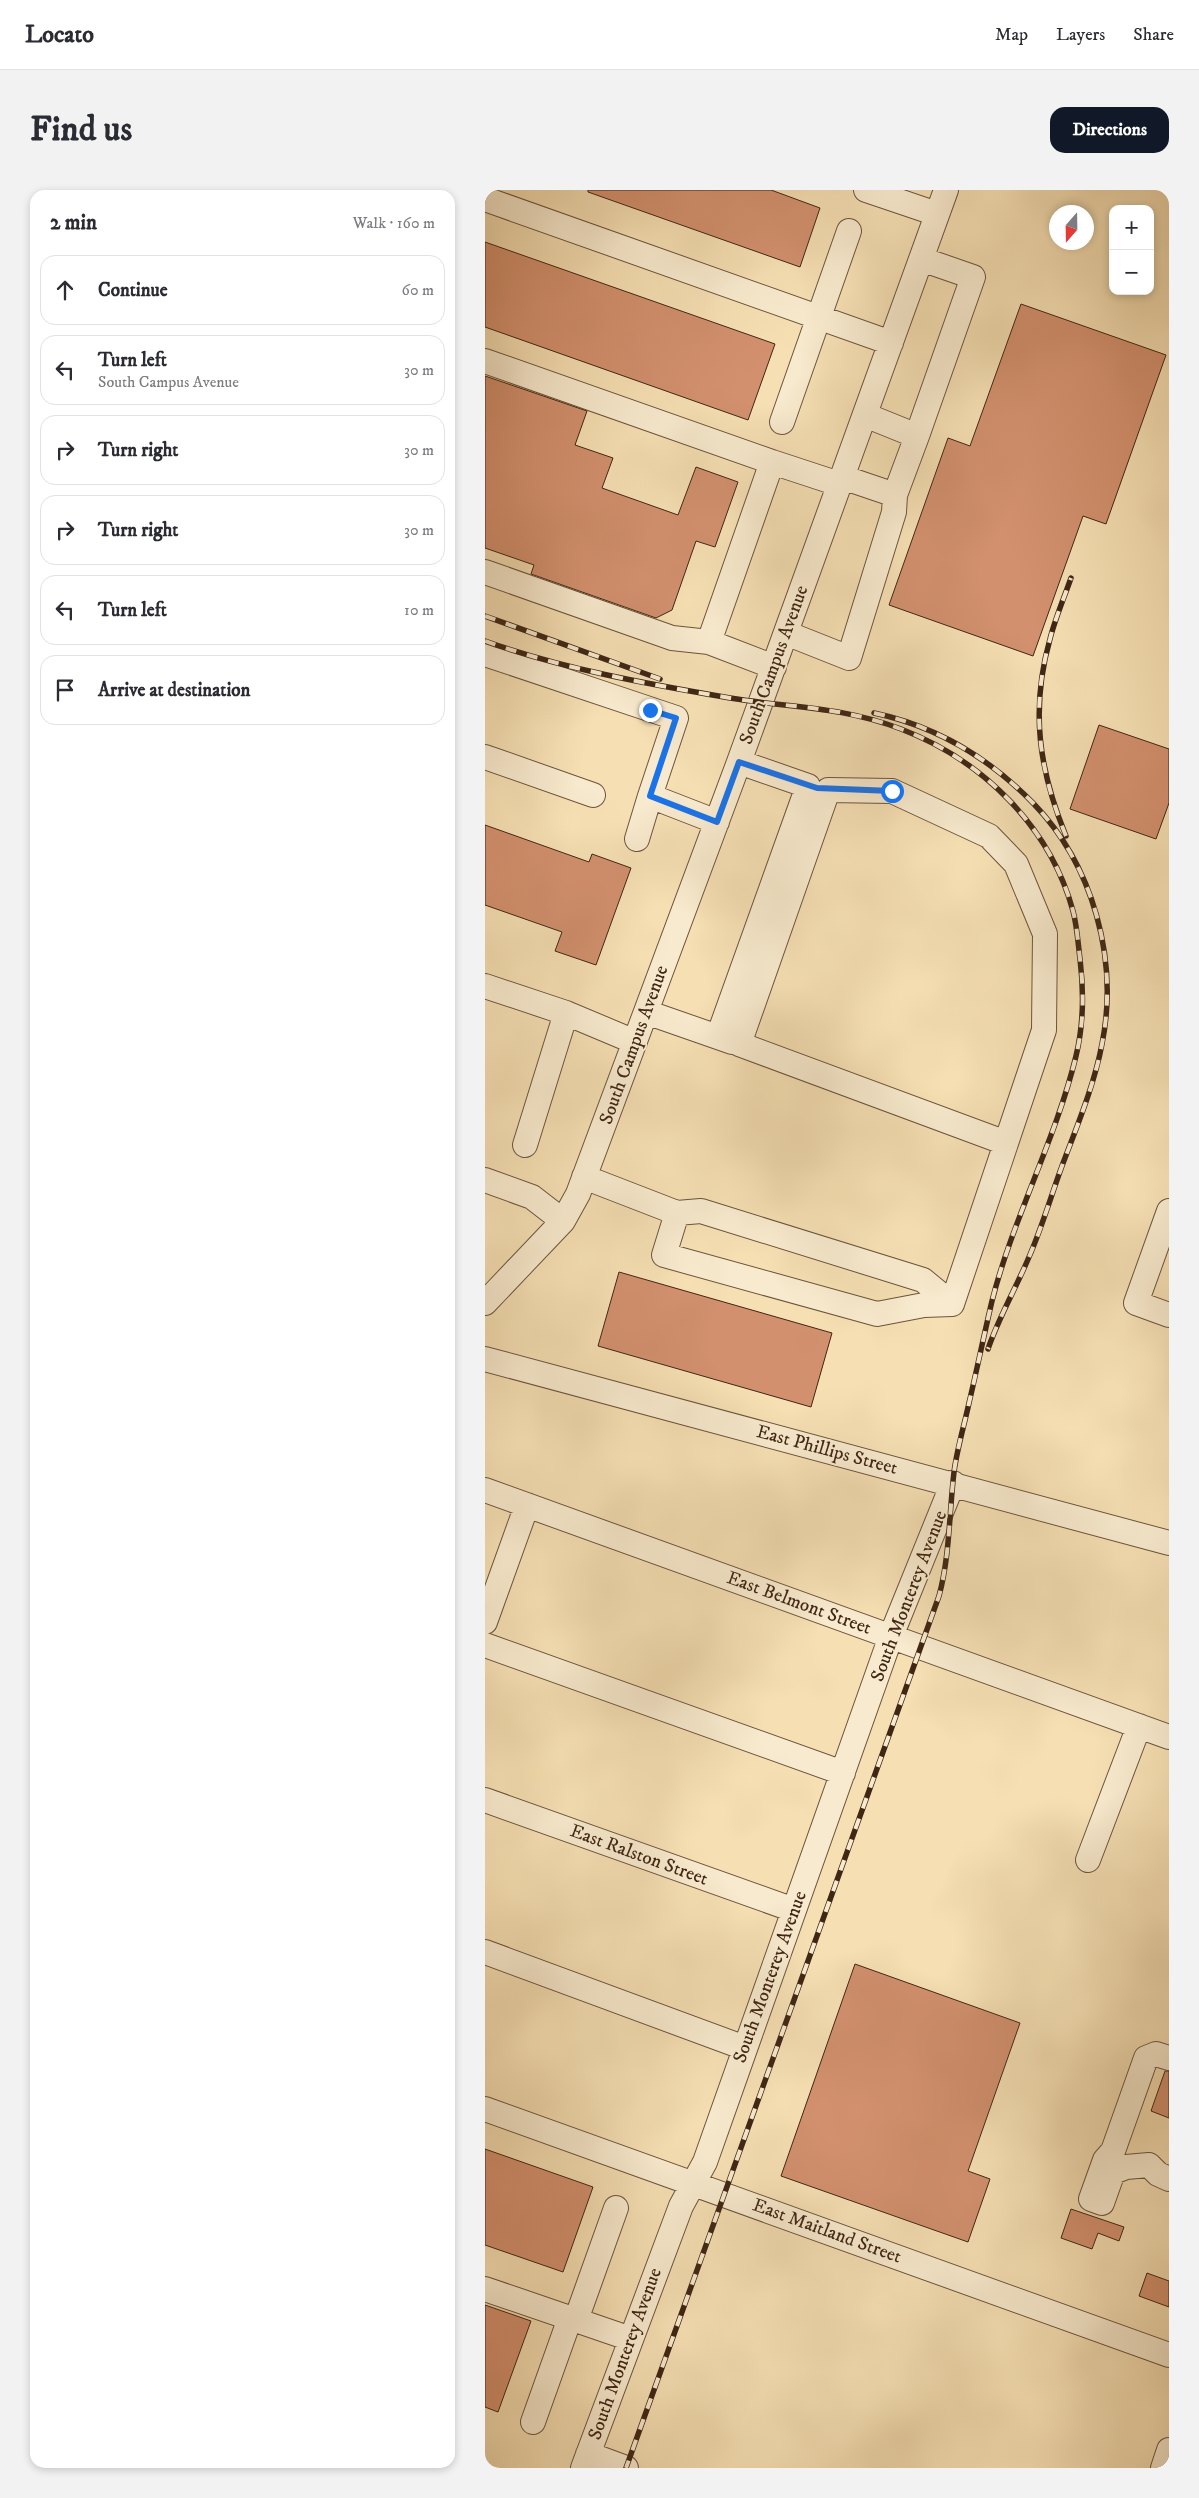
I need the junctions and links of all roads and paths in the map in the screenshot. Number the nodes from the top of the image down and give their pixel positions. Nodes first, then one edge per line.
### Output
1 (866, 190) edge
2 (946, 190) edge
3 (485, 199) edge
4 (937, 214) junction
5 (849, 231) dead end
6 (921, 259) junction
7 (818, 317) junction
8 (891, 343) junction
9 (485, 361) edge
10 (865, 415) junction
11 (782, 422) dead end
12 (917, 436) junction
13 (772, 462) junction
14 (841, 480) junction
15 (895, 495) junction
16 (485, 572) edge
17 (785, 633) junction
18 (709, 642) junction
19 (485, 654) edge
20 (774, 667) junction
21 (485, 757) edge
22 (739, 762) junction
23 (818, 788) junction
24 (593, 796) dead end
25 (650, 796) junction
26 (717, 822) junction
27 (637, 839) dead end
28 (485, 986) edge
29 (646, 1012) junction
30 (566, 1013) junction
31 (728, 1041) junction
32 (635, 1042) junction
33 (1006, 1143) junction
34 (525, 1145) dead end
35 (584, 1178) junction
36 (485, 1180) edge
37 (1169, 1211) edge
38 (677, 1213) junction
39 (563, 1221) junction
40 (485, 1303) edge
41 (952, 1304) junction
42 (1169, 1315) edge
43 (485, 1359) edge
44 (953, 1483) junction
45 (485, 1490) edge
46 (527, 1505) junction
47 (1169, 1543) edge
48 (485, 1622) edge
49 (891, 1636) junction
50 (485, 1645) edge
51 (1139, 1726) junction
52 (1169, 1736) edge
53 (843, 1773) junction
54 (485, 1800) edge
55 (1089, 1860) dead end
56 (794, 1910) junction
57 (485, 1952) edge
58 (745, 2048) junction
59 (1169, 2058) edge
60 (485, 2109) edge
61 (1169, 2178) edge
62 (693, 2183) junction
63 (616, 2208) dead end
64 (485, 2289) edge
65 (573, 2319) junction
66 (631, 2339) junction
67 (1169, 2355) edge
68 (533, 2422) dead end
69 (1169, 2450) edge
70 (585, 2461) edge
71 (626, 2468) edge
72 (1163, 2468) edge

1 - 4 street
2 - 4 street, South Campus Avenue
3 - 7 street
4 - 6 street, South Campus Avenue
5 - 7 street
6 - 8 street, South Campus Avenue
6 - 12 street
7 - 8 street
7 - 11 street
8 - 10 street, South Campus Avenue
9 - 13 street
10 - 12 street
10 - 14 street, South Campus Avenue
12 - 15 street
13 - 14 street
13 - 18 street
14 - 15 street
14 - 17 street, South Campus Avenue
15 - 17 street
16 - 18 street
17 - 20 street, South Campus Avenue
18 - 20 street
19 - 25 street
20 - 22 street, South Campus Avenue
21 - 24 street
22 - 23 street
22 - 26 street, South Campus Avenue
23 - 31 street
23 - 33 street
25 - 26 street
25 - 27 street
26 - 29 street, South Campus Avenue
28 - 30 street
29 - 31 street
29 - 32 street, South Campus Avenue
30 - 32 street
30 - 34 street
31 - 33 street
32 - 35 street, South Campus Avenue
33 - 41 street
35 - 38 street
35 - 39 street, South Campus Avenue
36 - 39 street
37 - 42 street
38 - 41 street
38 - 41 street
39 - 40 street, South Campus Avenue
43 - 44 street, East Phillips Street
44 - 47 street, East Phillips Street
44 - 49 street, South Monterey Avenue
45 - 46 street, East Belmont Street
46 - 48 street
46 - 49 street, East Belmont Street
49 - 51 street, East Belmont Street
49 - 53 street, South Monterey Avenue
50 - 53 street
51 - 52 street, East Belmont Street
51 - 55 street
53 - 56 street, South Monterey Avenue
54 - 56 street, East Ralston Street
56 - 58 street, South Monterey Avenue
57 - 58 street
58 - 62 street, South Monterey Avenue
59 - 61 street
60 - 62 street, East Maitland Street
62 - 66 street, South Monterey Avenue
62 - 67 street, East Maitland Street
63 - 65 street
64 - 65 street
65 - 66 street
65 - 68 street
66 - 70 street, South Monterey Avenue
69 - 72 street
70 - 71 street

